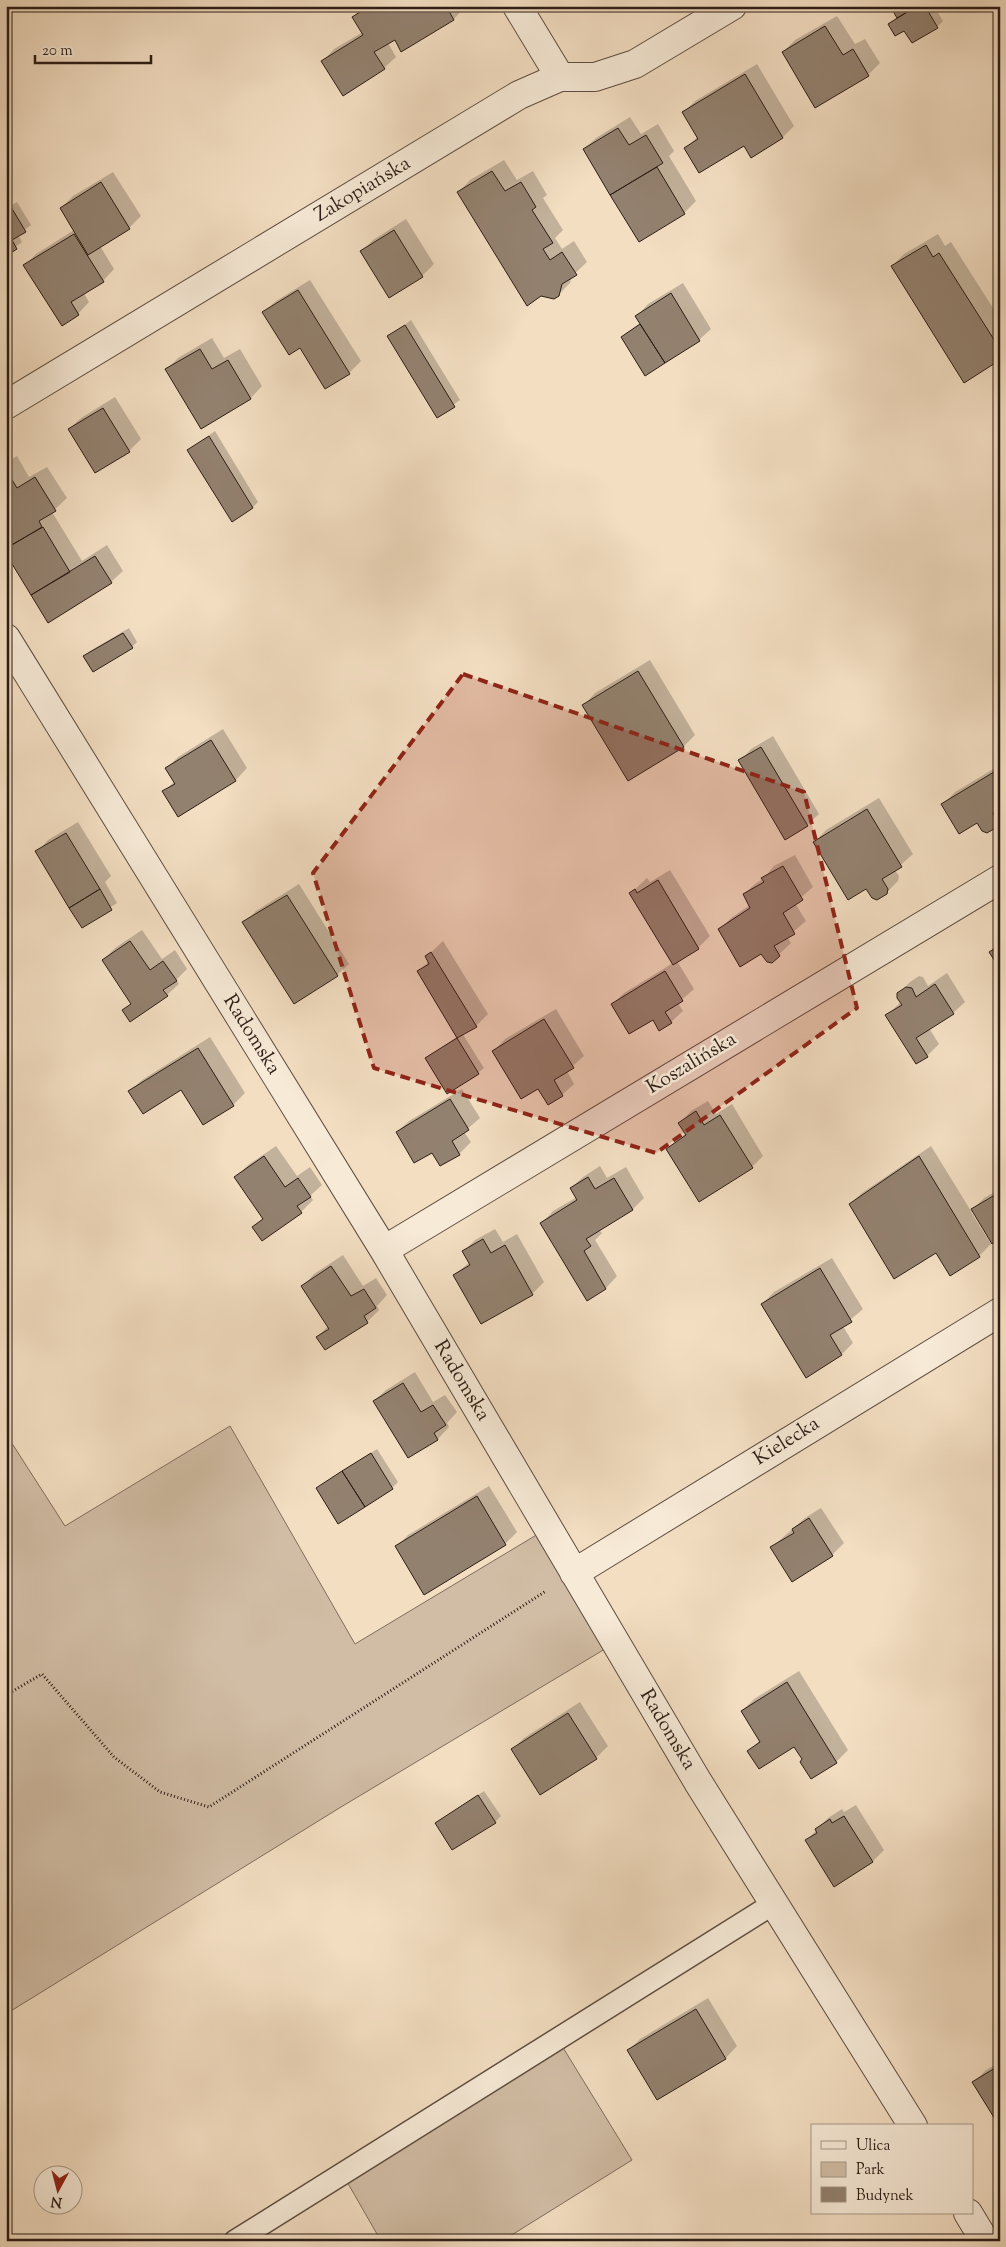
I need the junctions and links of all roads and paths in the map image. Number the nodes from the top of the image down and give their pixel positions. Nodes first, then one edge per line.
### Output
1 (517, 6) edge
2 (732, 6) edge
3 (560, 77) junction
4 (6, 406) edge
5 (6, 638) edge
6 (1000, 879) edge
7 (384, 1250) junction
8 (1000, 1312) edge
9 (574, 1573) junction
10 (6, 1695) edge
11 (772, 1904) junction
12 (912, 2124) edge
13 (969, 2214) edge
14 (235, 2241) edge
15 (985, 2241) edge

1 - 3 street
2 - 3 street, Zakopiańska
3 - 4 street, Zakopiańska
5 - 7 street, Radomska
6 - 7 street, Koszalińska
7 - 9 street, Radomska
8 - 9 street, Kielecka
9 - 10 path
9 - 11 street, Radomska
11 - 12 street, Radomska
11 - 14 lane
13 - 15 street

